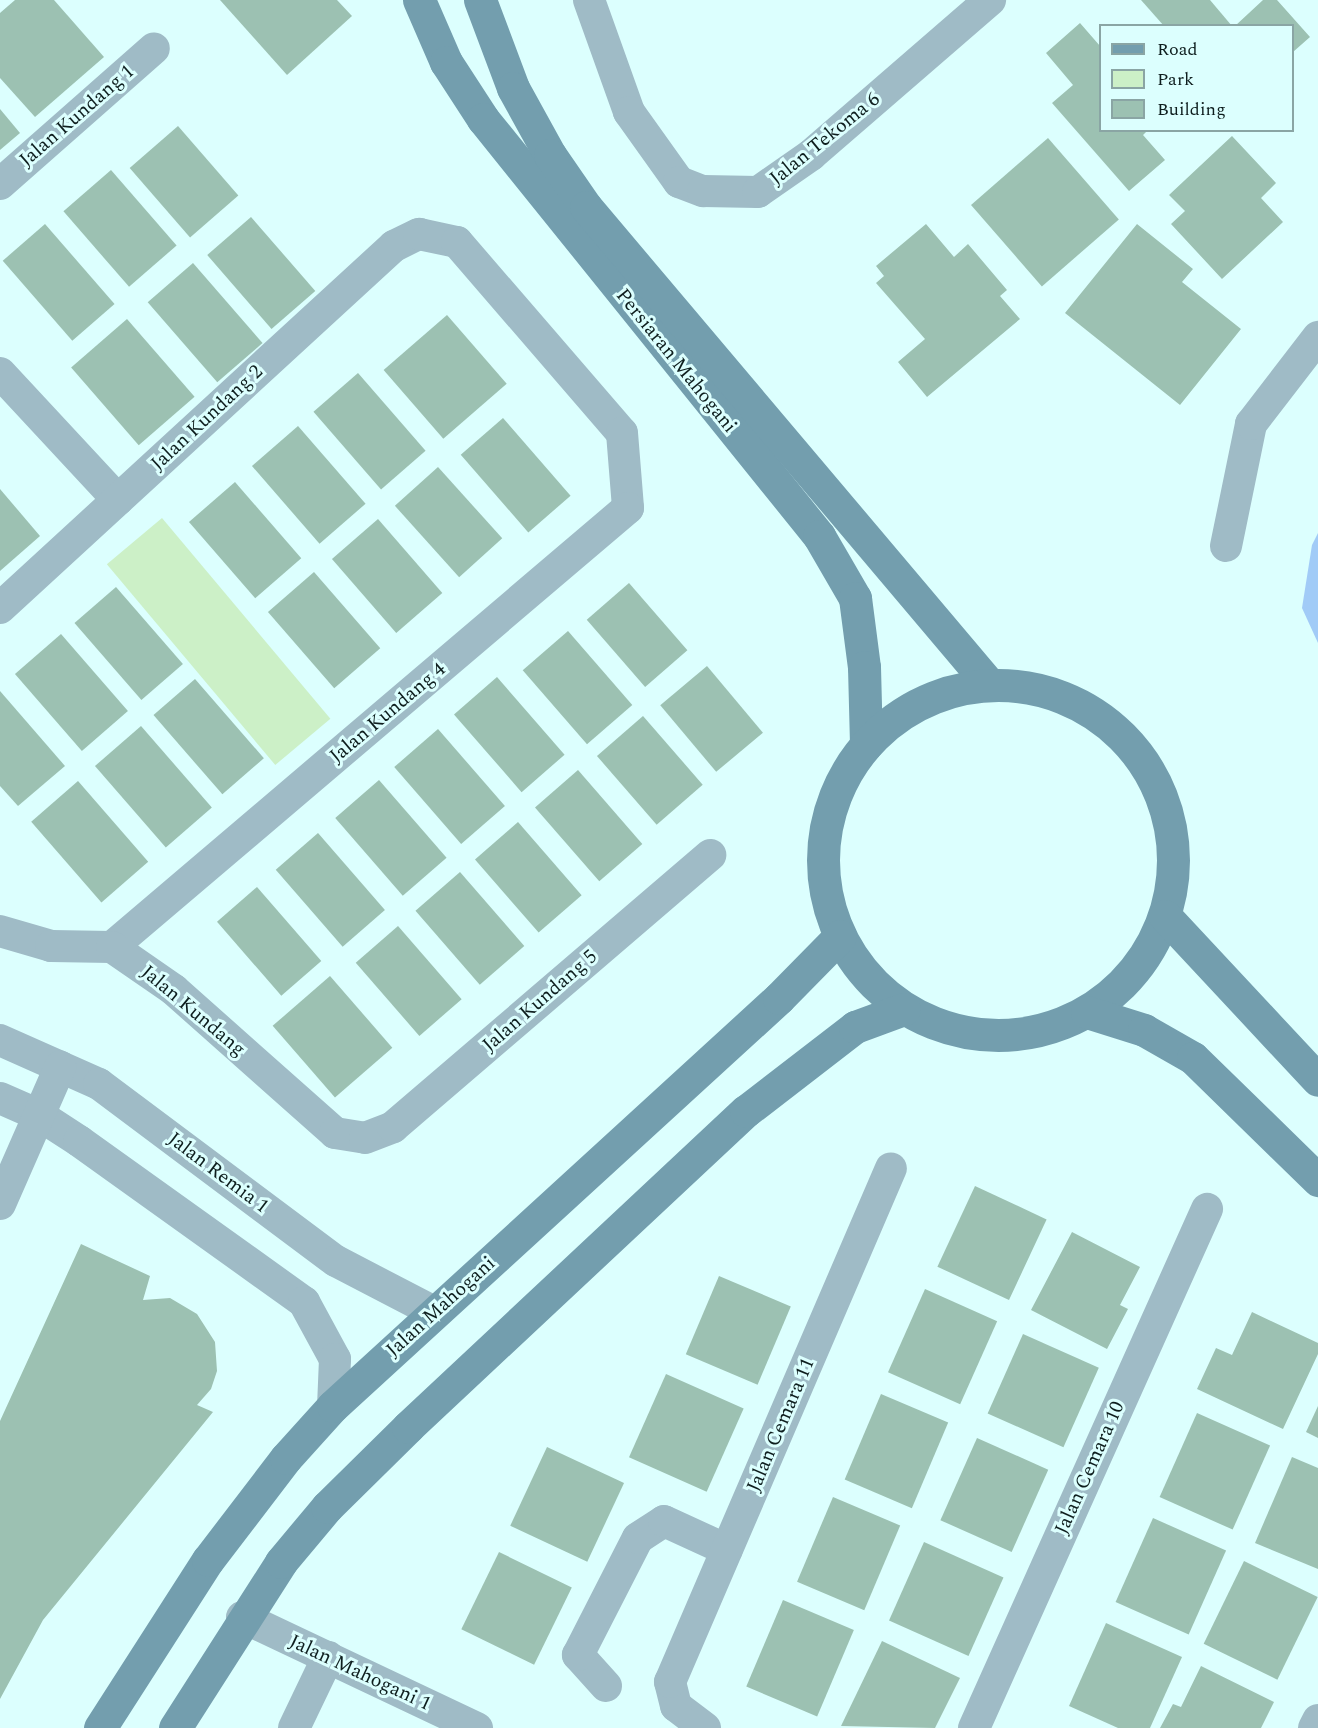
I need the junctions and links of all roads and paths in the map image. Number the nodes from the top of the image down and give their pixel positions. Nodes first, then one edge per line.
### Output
1 (419, 0) edge
2 (480, 0) edge
3 (589, 0) edge
4 (990, 0) edge
5 (154, 48) dead end
6 (0, 184) edge
7 (1318, 338) edge
8 (0, 372) edge
9 (623, 462) joint
10 (118, 500) junction
11 (1226, 546) dead end
12 (0, 608) edge
13 (989, 684) junction
14 (866, 745) junction
15 (710, 855) dead end
16 (1165, 916) junction
17 (0, 931) edge
18 (840, 936) junction
19 (112, 947) junction
20 (904, 1009) junction
21 (1087, 1012) junction
22 (0, 1040) edge
23 (60, 1067) junction
24 (1318, 1080) edge
25 (0, 1098) edge
26 (39, 1115) junction
27 (365, 1138) joint
28 (891, 1168) dead end
29 (1318, 1180) edge
30 (0, 1204) edge
31 (1207, 1209) dead end
32 (434, 1312) junction
33 (333, 1406) junction
34 (727, 1550) junction
35 (242, 1617) junction
36 (328, 1658) junction
37 (606, 1686) dead end
38 (1318, 1720) edge
39 (100, 1728) edge
40 (175, 1728) edge
41 (294, 1728) edge
42 (477, 1728) edge
43 (705, 1728) edge
44 (974, 1728) edge
45 (1314, 1728) edge

1 - 14 main road, Persiaran Mahogani
2 - 13 main road, Persiaran Mahogani
3 - 4 street, Jalan Tekoma 6
5 - 6 street, Jalan Kundang 1
7 - 11 street
8 - 10 street
9 - 10 street, Jalan Kundang 2
9 - 19 street, Jalan Kundang 4
10 - 12 street, Jalan Kundang 2
13 - 14 main road
13 - 16 main road
14 - 18 main road
15 - 27 street, Jalan Kundang 5
16 - 21 main road
16 - 24 main road
17 - 19 street
18 - 20 main road
18 - 32 main road, Jalan Mahogani
19 - 27 street, Jalan Kundang
20 - 21 main road
20 - 35 main road
21 - 29 main road
22 - 23 street, Jalan Remia 1
23 - 26 street
23 - 32 street, Jalan Remia 1
25 - 26 street
26 - 30 street
26 - 33 street
28 - 34 street, Jalan Cemara 11
31 - 44 street, Jalan Cemara 10
32 - 33 main road, Jalan Mahogani
33 - 39 main road, Jalan Mahogani
34 - 37 street
34 - 43 street, Jalan Cemara 11
35 - 36 street, Jalan Mahogani 1
35 - 40 main road
36 - 41 street
36 - 42 street, Jalan Mahogani 1
38 - 45 street

